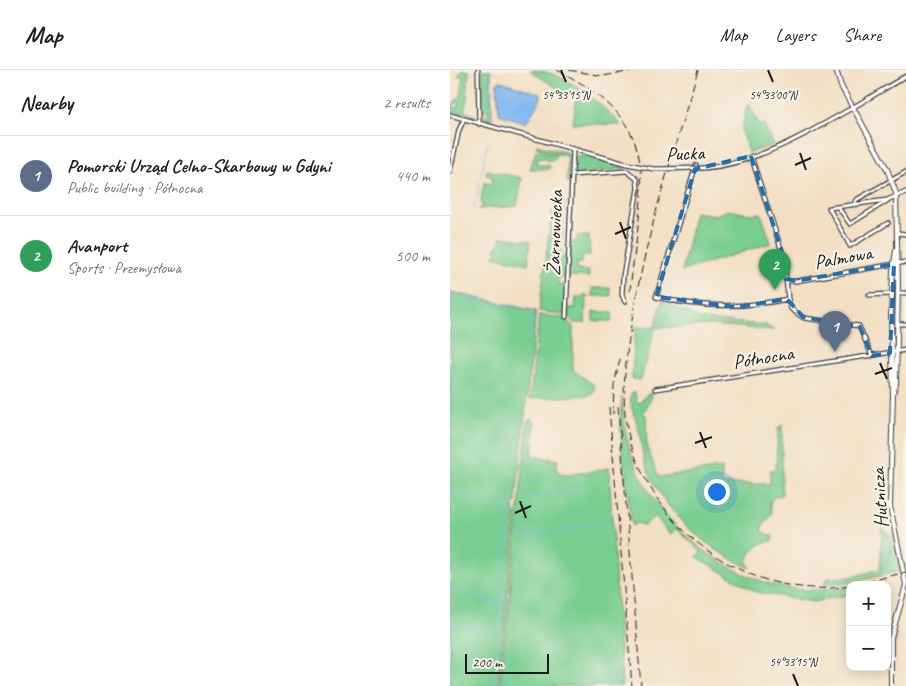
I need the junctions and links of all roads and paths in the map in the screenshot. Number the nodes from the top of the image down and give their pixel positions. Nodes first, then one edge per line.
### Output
1 (478, 70) edge
2 (836, 70) edge
3 (906, 76) edge
4 (853, 107) junction
5 (450, 115) edge
6 (464, 119) junction
7 (479, 124) junction
8 (452, 147) edge
9 (573, 150) junction
10 (751, 156) junction
11 (696, 165) dead end
12 (450, 166) edge
13 (450, 172) edge
14 (904, 173) edge
15 (572, 175) junction
16 (892, 180) junction
17 (906, 192) edge
18 (896, 198) junction
19 (888, 200) junction
20 (854, 204) junction
21 (838, 206) junction
22 (888, 223) dead end
23 (897, 233) junction
24 (906, 233) edge
25 (906, 262) edge
26 (896, 264) junction
27 (786, 281) junction
28 (898, 293) junction
29 (906, 293) edge
30 (892, 294) junction
31 (870, 295) dead end
32 (788, 299) junction
33 (625, 302) dead end
34 (891, 316) junction
35 (898, 316) junction
36 (566, 317) dead end
37 (898, 324) junction
38 (906, 324) edge
39 (906, 350) edge
40 (897, 352) junction
41 (890, 353) junction
42 (872, 356) junction
43 (655, 389) dead end
44 (893, 394) junction
45 (906, 579) edge
46 (891, 686) edge

1 - 7 street
2 - 4 main road, Hutnicza
3 - 4 street, Pucka
4 - 10 street, Pucka
4 - 16 main road, Hutnicza
5 - 6 street, Pucka
6 - 7 street, Pucka
6 - 8 street
7 - 9 street, Pucka
8 - 12 street
9 - 10 street, Pucka, bridge
9 - 15 street, Żarnowiecka
10 - 27 street
11 - 32 street
12 - 13 street
14 - 16 street
15 - 33 street
15 - 36 street, Żarnowiecka
16 - 18 main road, Hutnicza
16 - 20 street
17 - 18 street
18 - 19 street
18 - 23 main road, Hutnicza
19 - 20 street
19 - 21 street
20 - 21 street
21 - 22 street
23 - 24 street
23 - 26 main road, Hutnicza
25 - 26 street, Palmowa
26 - 27 street, Palmowa
26 - 28 main road, Hutnicza
26 - 30 main road, Hutnicza
27 - 32 street
28 - 29 street
28 - 35 main road, Hutnicza
30 - 31 street
30 - 34 main road, Hutnicza
32 - 42 street
34 - 35 main road
34 - 41 main road, Hutnicza
35 - 37 main road, Hutnicza
37 - 38 street
37 - 40 main road, Hutnicza
39 - 40 street, Północna
40 - 41 street, Północna
40 - 44 main road, Hutnicza
41 - 42 street, Północna
41 - 44 main road, Hutnicza
42 - 43 street, Północna
44 - 45 main road, Hutnicza
45 - 46 main road, Hutnicza

